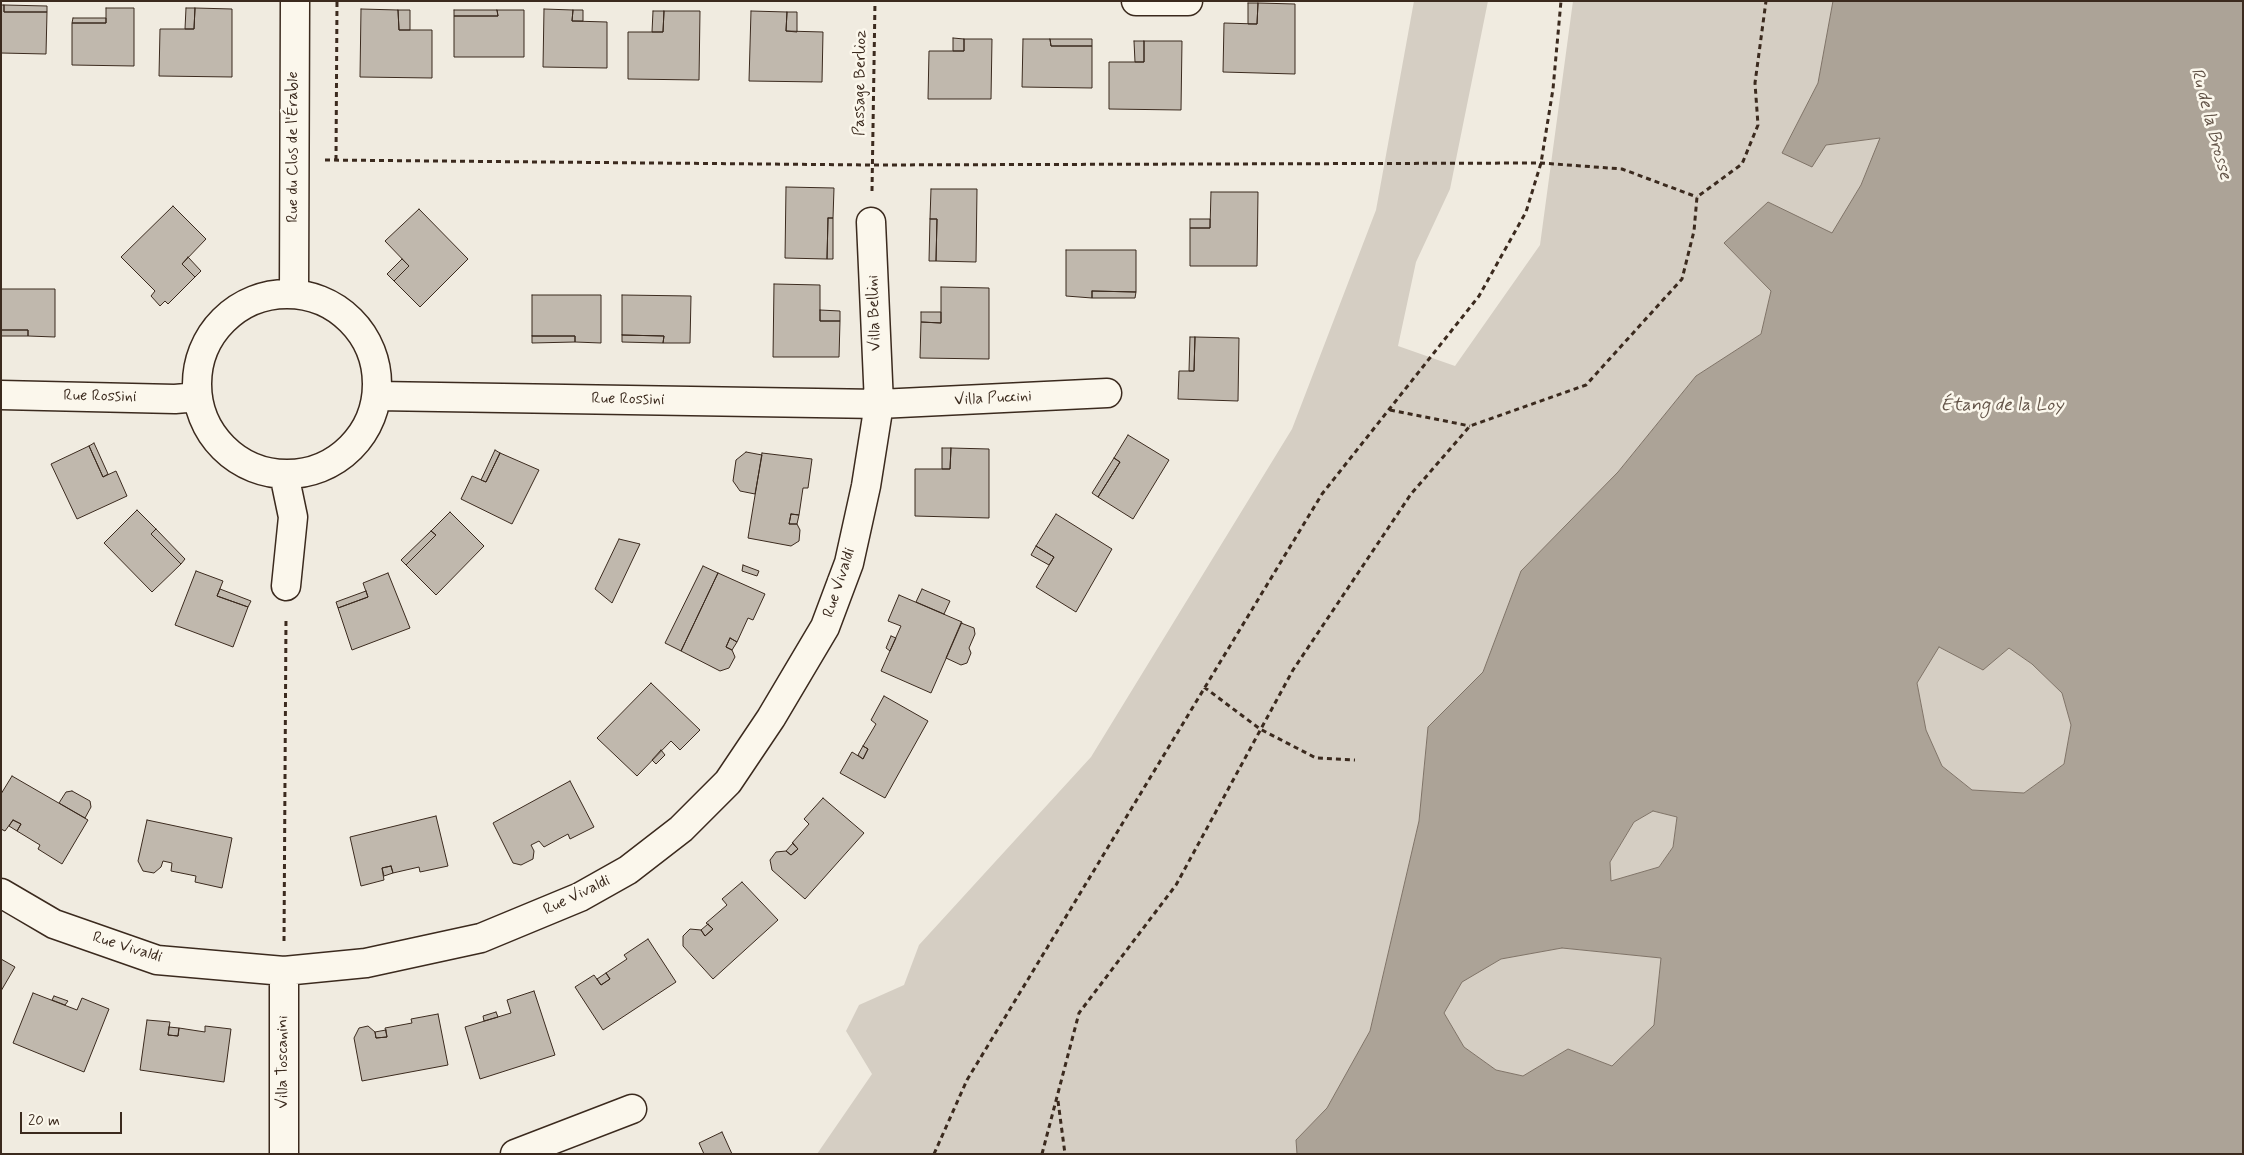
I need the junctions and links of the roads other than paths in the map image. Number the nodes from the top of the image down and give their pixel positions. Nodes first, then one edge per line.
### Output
1 (295, 1) edge
2 (1136, 1) edge
3 (1188, 1) edge
4 (872, 222) dead end
5 (294, 293) junction
6 (1107, 393) dead end
7 (1, 395) edge
8 (377, 396) junction
9 (198, 397) junction
10 (879, 404) junction
11 (284, 474) junction
12 (286, 586) road end
13 (1, 893) edge
14 (284, 971) junction
15 (632, 1109) dead end
16 (284, 1154) edge
17 (515, 1154) edge

1 - 5 street, Rue du Clos de l'Érable
2 - 3 street
4 - 10 street, Villa Bellini
5 - 8 street
5 - 9 street
6 - 10 street, Villa Puccini
7 - 9 street, Rue Rossini
8 - 10 street, Rue Rossini
8 - 11 street
9 - 11 street
10 - 14 street, Rue Vivaldi
11 - 12 street
13 - 14 street, Rue Vivaldi
14 - 16 street, Villa Toscanini
15 - 17 street

